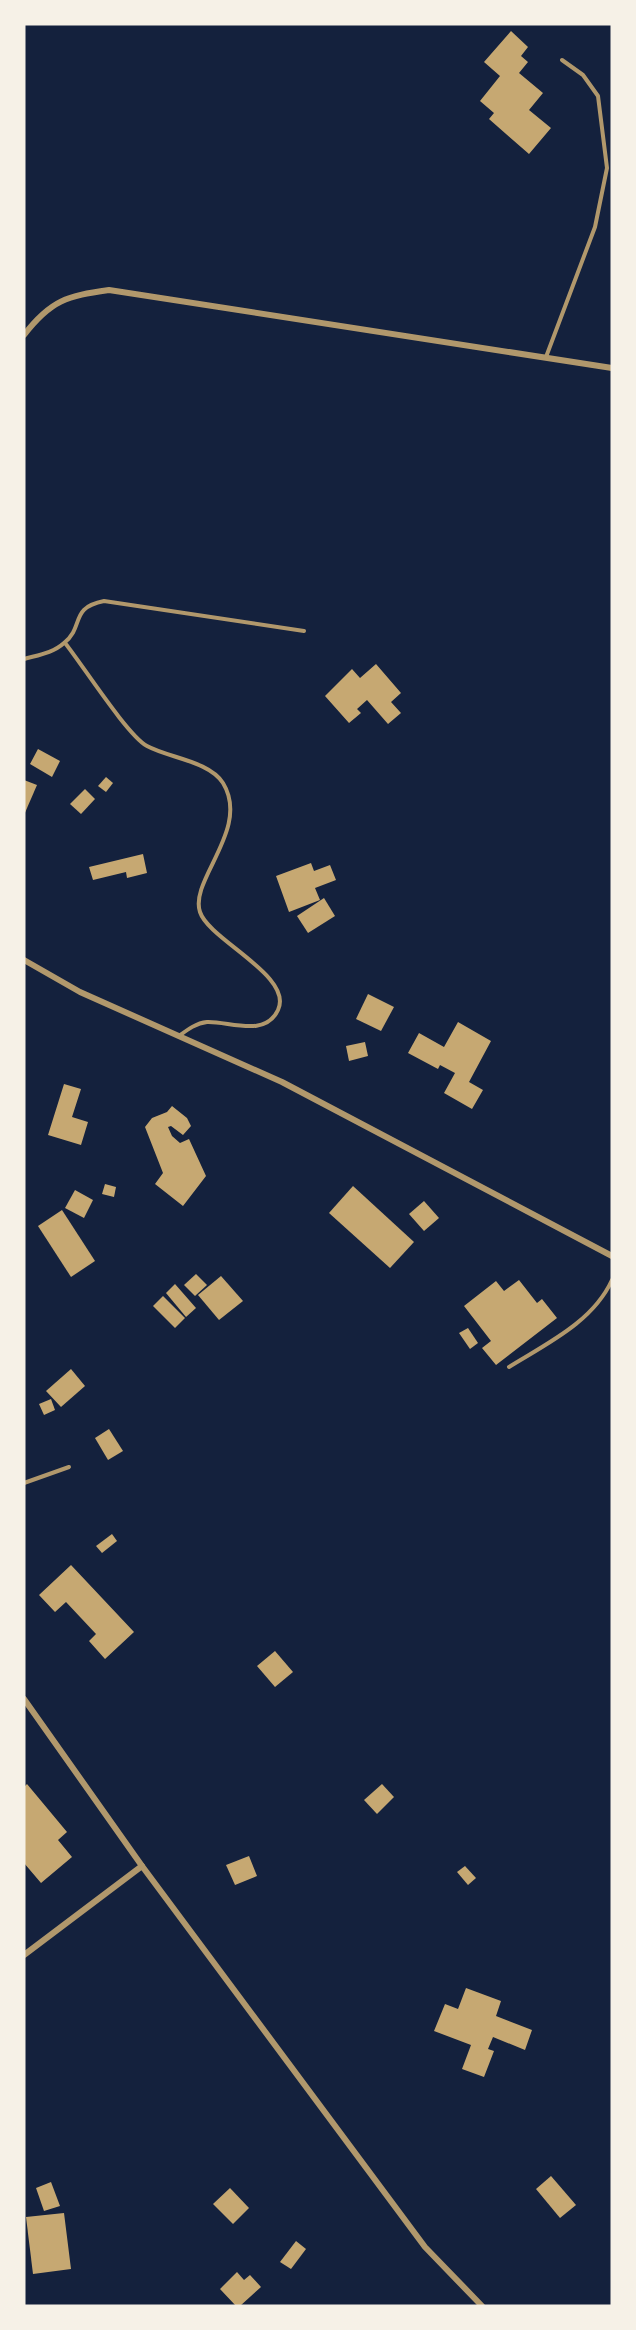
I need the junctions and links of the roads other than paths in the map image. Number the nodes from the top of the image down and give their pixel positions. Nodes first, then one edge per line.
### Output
1 (562, 60) dead end
2 (24, 335) edge
3 (546, 357) junction
4 (612, 368) edge
5 (304, 631) dead end
6 (65, 642) junction
7 (24, 659) edge
8 (24, 960) edge
9 (179, 1036) junction
10 (612, 1256) edge
11 (612, 1280) edge
12 (509, 1367) dead end
13 (69, 1467) dead end
14 (24, 1483) edge
15 (24, 1699) edge
16 (142, 1866) junction
17 (24, 1955) edge
18 (482, 2306) edge

1 - 3 lane
2 - 3 street
3 - 4 street
5 - 6 lane
6 - 7 lane
6 - 9 lane
8 - 9 street
9 - 10 street
11 - 12 lane
13 - 14 lane
15 - 16 street
16 - 17 street
16 - 18 street

